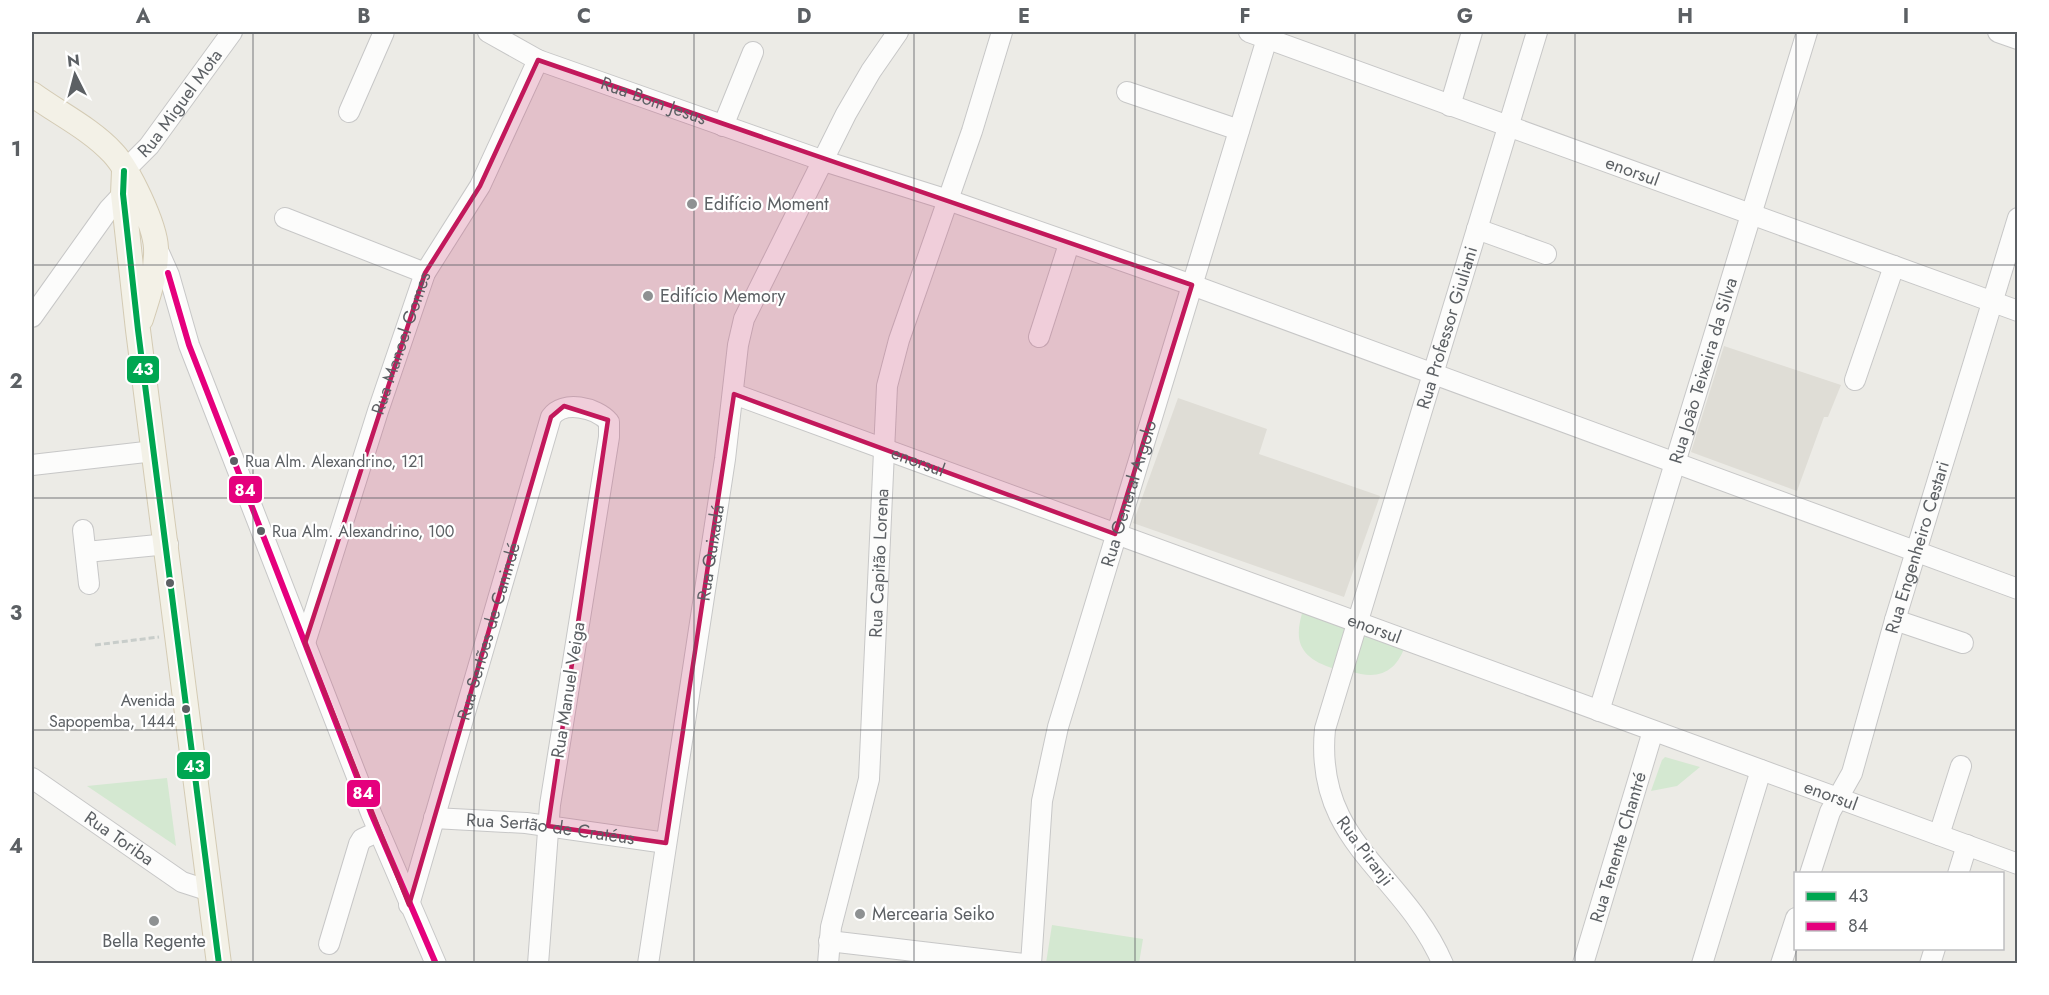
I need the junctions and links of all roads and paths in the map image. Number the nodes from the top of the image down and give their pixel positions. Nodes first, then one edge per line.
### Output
1 (232, 32) edge
2 (384, 32) edge
3 (488, 32) edge
4 (898, 32) edge
5 (1002, 32) edge
6 (1472, 32) edge
7 (1537, 32) edge
8 (1807, 32) edge
9 (1998, 32) edge
10 (1261, 34) edge
11 (2018, 39) edge
12 (753, 52) dead end
13 (538, 60) junction
14 (1127, 93) dead end
15 (32, 94) edge
16 (1450, 106) junction
17 (349, 112) dead end
18 (723, 126) junction
19 (1509, 127) junction
20 (1239, 129) junction
21 (824, 161) junction
22 (128, 185) junction
23 (948, 200) junction
24 (1752, 215) junction
25 (285, 218) dead end
26 (2018, 218) edge
27 (1477, 229) junction
28 (127, 230) junction
29 (1069, 244) junction
30 (156, 246) junction
31 (1546, 254) dead end
32 (1894, 266) junction
33 (425, 273) junction
34 (152, 283) junction
35 (1192, 285) junction
36 (1992, 302) junction
37 (2018, 311) edge
38 (32, 317) edge
39 (184, 323) junction
40 (138, 327) junction
41 (1039, 338) dead end
42 (1433, 374) junction
43 (1855, 380) dead end
44 (734, 394) junction
45 (606, 419) joint
46 (883, 449) junction
47 (154, 451) junction
48 (1676, 464) junction
49 (32, 465) edge
50 (82, 530) dead end
51 (1115, 534) junction
52 (168, 544) junction
53 (1916, 551) junction
54 (86, 552) junction
55 (89, 584) dead end
56 (2018, 589) edge
57 (1894, 620) junction
58 (1358, 623) junction
59 (179, 635) junction
60 (305, 643) junction
61 (1963, 643) dead end
62 (95, 645) dead end
63 (1599, 711) junction
64 (1653, 730) junction
65 (1961, 766) dead end
66 (1761, 770) junction
67 (32, 780) edge
68 (1837, 798) junction
69 (434, 818) junction
70 (548, 826) junction
71 (379, 831) junction
72 (1939, 835) junction
73 (666, 843) junction
74 (1967, 845) junction
75 (2018, 864) edge
76 (1810, 872) edge
77 (1958, 872) edge
78 (210, 891) junction
79 (409, 905) junction
80 (1794, 924) edge
81 (829, 941) junction
82 (329, 944) dead end
83 (219, 963) edge
84 (436, 963) edge
85 (538, 963) edge
86 (648, 963) edge
87 (828, 963) edge
88 (1024, 963) edge
89 (1031, 963) edge
90 (1443, 963) edge
91 (1583, 963) edge
92 (1702, 963) edge
93 (1781, 963) edge

1 - 22 street, Rua Miguel Mota
2 - 17 street
3 - 13 street, Rua Bom Jesus
4 - 21 street, Rua Quixadá
5 - 23 street, Rua Capitão Lorena
6 - 16 street
7 - 19 street, Rua Professor Giuliani
8 - 24 street, Rua João Teixeira da Silva
9 - 11 street
10 - 16 street, enorsul
10 - 20 street, Rua General Argolo
12 - 18 street
13 - 18 street, Rua Bom Jesus
13 - 33 street, Rua Manoel Gomes
14 - 20 street
15 - 22 main road
16 - 19 street, enorsul
18 - 21 street, Rua Bom Jesus
19 - 24 street, enorsul
19 - 27 street, Rua Professor Giuliani
20 - 35 street, Rua General Argolo
21 - 23 street
21 - 44 street, Rua Quixadá
22 - 28 main road
22 - 30 main road
22 - 38 street, Rua Miguel Mota
23 - 29 street
23 - 46 street, Rua Capitão Lorena
24 - 32 street, enorsul
24 - 48 street, Rua João Teixeira da Silva
25 - 33 street
26 - 36 street, Rua Engenheiro Cestari
27 - 31 street
27 - 42 street, Rua Professor Giuliani
28 - 34 main road
28 - 40 main road
29 - 35 street
29 - 41 street
30 - 34 main road
30 - 39 street
32 - 36 street, enorsul
32 - 43 street
33 - 60 street, Rua Manoel Gomes
34 - 39 street
34 - 40 main road
35 - 42 street
35 - 51 street, Rua General Argolo
36 - 37 street, enorsul
36 - 53 street, Rua Engenheiro Cestari
39 - 60 street
40 - 47 main road
42 - 48 street
42 - 58 street, Rua Professor Giuliani
44 - 46 street, enorsul
44 - 73 street, Rua Quixadá
45 - 69 street, Rua Sertões de Canindé
45 - 70 street, Rua Manuel Veiga
46 - 51 street, enorsul
46 - 81 street, Rua Capitão Lorena
47 - 49 street
47 - 52 main road
48 - 53 street
48 - 63 street, Rua João Teixeira da Silva
50 - 54 street
51 - 58 street, enorsul
51 - 89 street, Rua General Argolo
52 - 54 street
52 - 59 main road
53 - 56 street
53 - 57 street, Rua Engenheiro Cestari
54 - 55 street
57 - 61 street
57 - 68 street, Rua Engenheiro Cestari
58 - 63 street, enorsul
58 - 90 street, Rua Piranji
59 - 62 path
59 - 78 main road
60 - 71 street
63 - 64 street, enorsul
64 - 66 street, enorsul
64 - 91 street, Rua Tenente Chantré
65 - 72 street
66 - 68 street, enorsul
66 - 92 street
67 - 78 street, Rua Toriba
68 - 72 street, enorsul
68 - 76 street, Rua Engenheiro Cestari
69 - 70 street, Rua Sertão de Cratéus
69 - 79 street, Rua Sertões de Canindé
70 - 73 street, Rua Sertão de Cratéus
70 - 85 street, Rua Manuel Veiga
71 - 79 street
71 - 82 street
72 - 74 street, enorsul
73 - 86 street, Rua Quixadá
74 - 75 street, enorsul
74 - 77 street
78 - 83 main road
79 - 84 street
80 - 93 street
81 - 87 street, Rua Capitão Lorena
81 - 88 street

